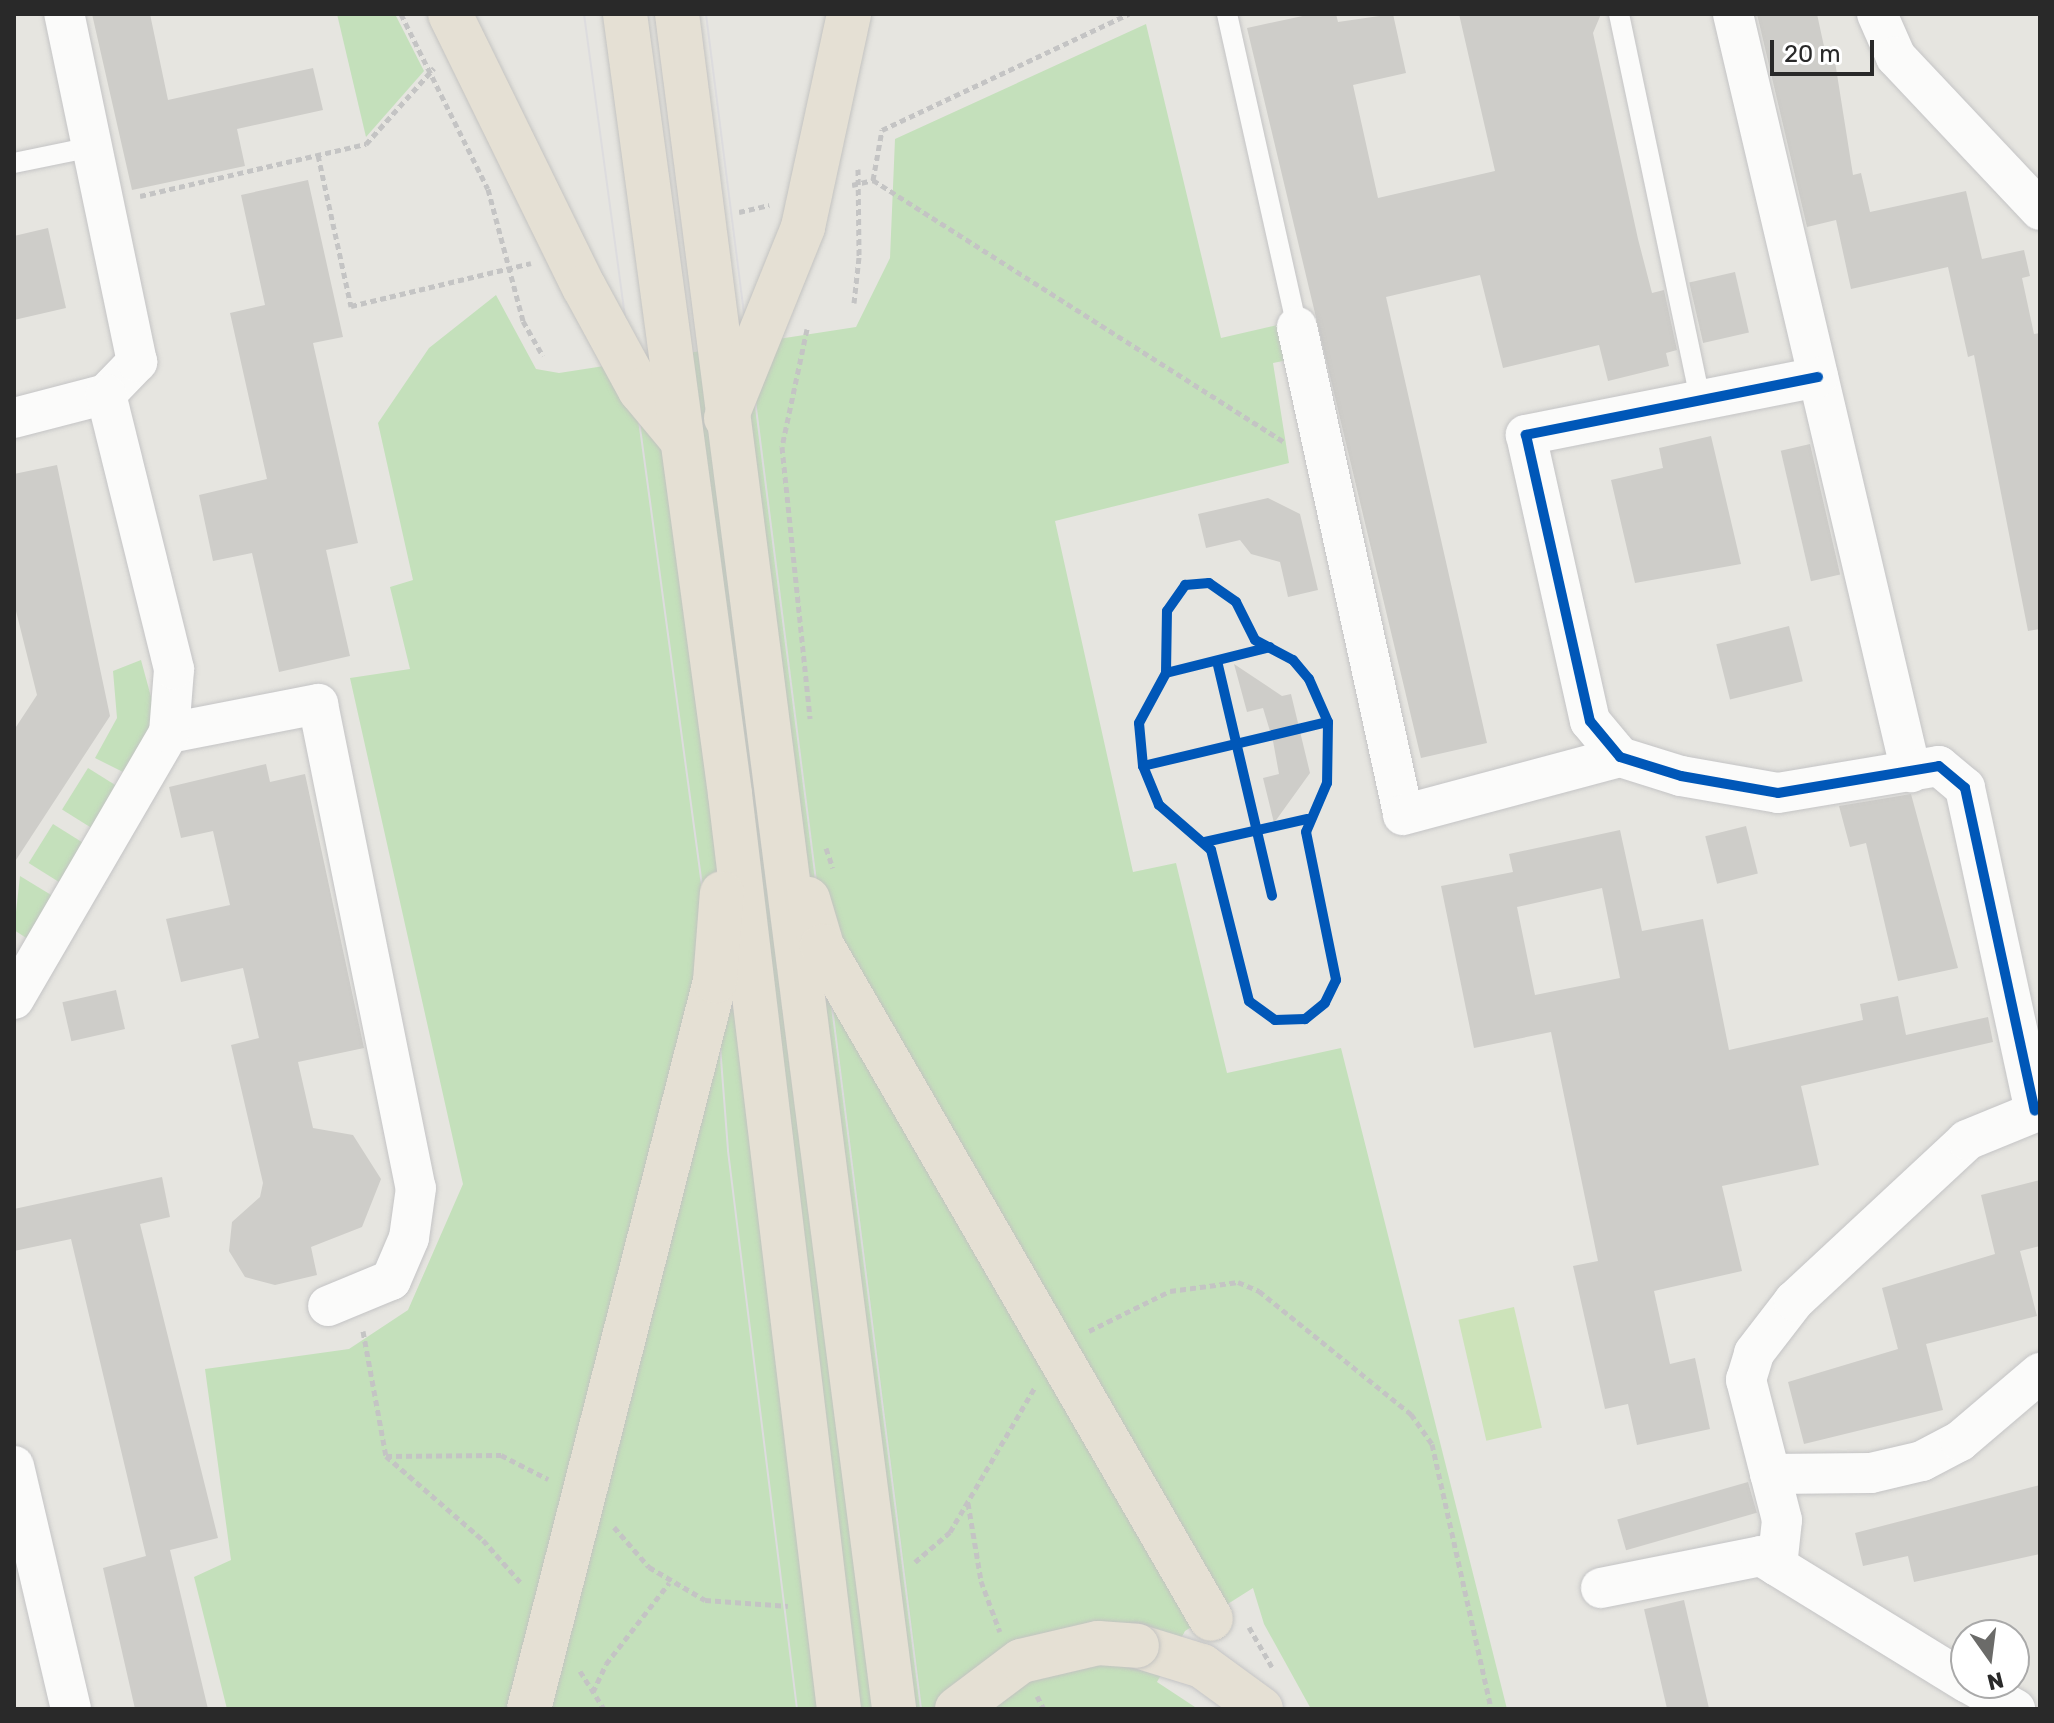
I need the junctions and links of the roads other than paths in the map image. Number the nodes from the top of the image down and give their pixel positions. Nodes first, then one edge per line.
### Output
1 (64, 14) edge
2 (450, 14) edge
3 (625, 14) edge
4 (677, 14) edge
5 (849, 14) edge
6 (1227, 14) edge
7 (1619, 14) edge
8 (1733, 14) edge
9 (1877, 14) edge
10 (92, 147) junction
11 (14, 163) edge
12 (2040, 210) edge
13 (1297, 327) joint
14 (1818, 377) junction
15 (106, 394) junction
16 (1700, 397) junction
17 (14, 418) edge
18 (726, 418) junction
19 (681, 440) junction
20 (169, 733) junction
21 (1620, 757) junction
22 (1911, 772) junction
23 (774, 783) junction
24 (730, 794) junction
25 (14, 999) edge
26 (2037, 1110) edge
27 (342, 1300) road end
28 (2040, 1373) edge
29 (14, 1466) edge
30 (1770, 1474) junction
31 (1777, 1566) junction
32 (1601, 1588) dead end
33 (1950, 1672) edge
34 (1997, 1699) edge
35 (1269, 1700) edge
36 (71, 1709) edge
37 (529, 1709) edge
38 (839, 1709) edge
39 (894, 1709) edge
40 (957, 1709) edge
41 (2015, 1709) edge

1 - 10 street
2 - 19 highway, bridge
3 - 19 highway, bridge
4 - 18 highway, bridge
5 - 18 highway, bridge
6 - 13 lane
7 - 16 lane
8 - 14 street
9 - 12 street
10 - 11 lane
10 - 15 street
13 - 21 street
14 - 16 street
14 - 22 street
15 - 17 street
15 - 20 street
16 - 21 street
18 - 23 highway, bridge
19 - 24 highway, bridge
20 - 25 street
20 - 27 street
21 - 22 street
22 - 26 street
23 - 35 highway, bridge
23 - 39 highway, bridge
24 - 37 highway, bridge
24 - 38 highway, bridge
26 - 30 street
28 - 30 street
29 - 36 street
30 - 31 street
31 - 32 street
31 - 33 street
34 - 41 street
35 - 40 highway, bridge

